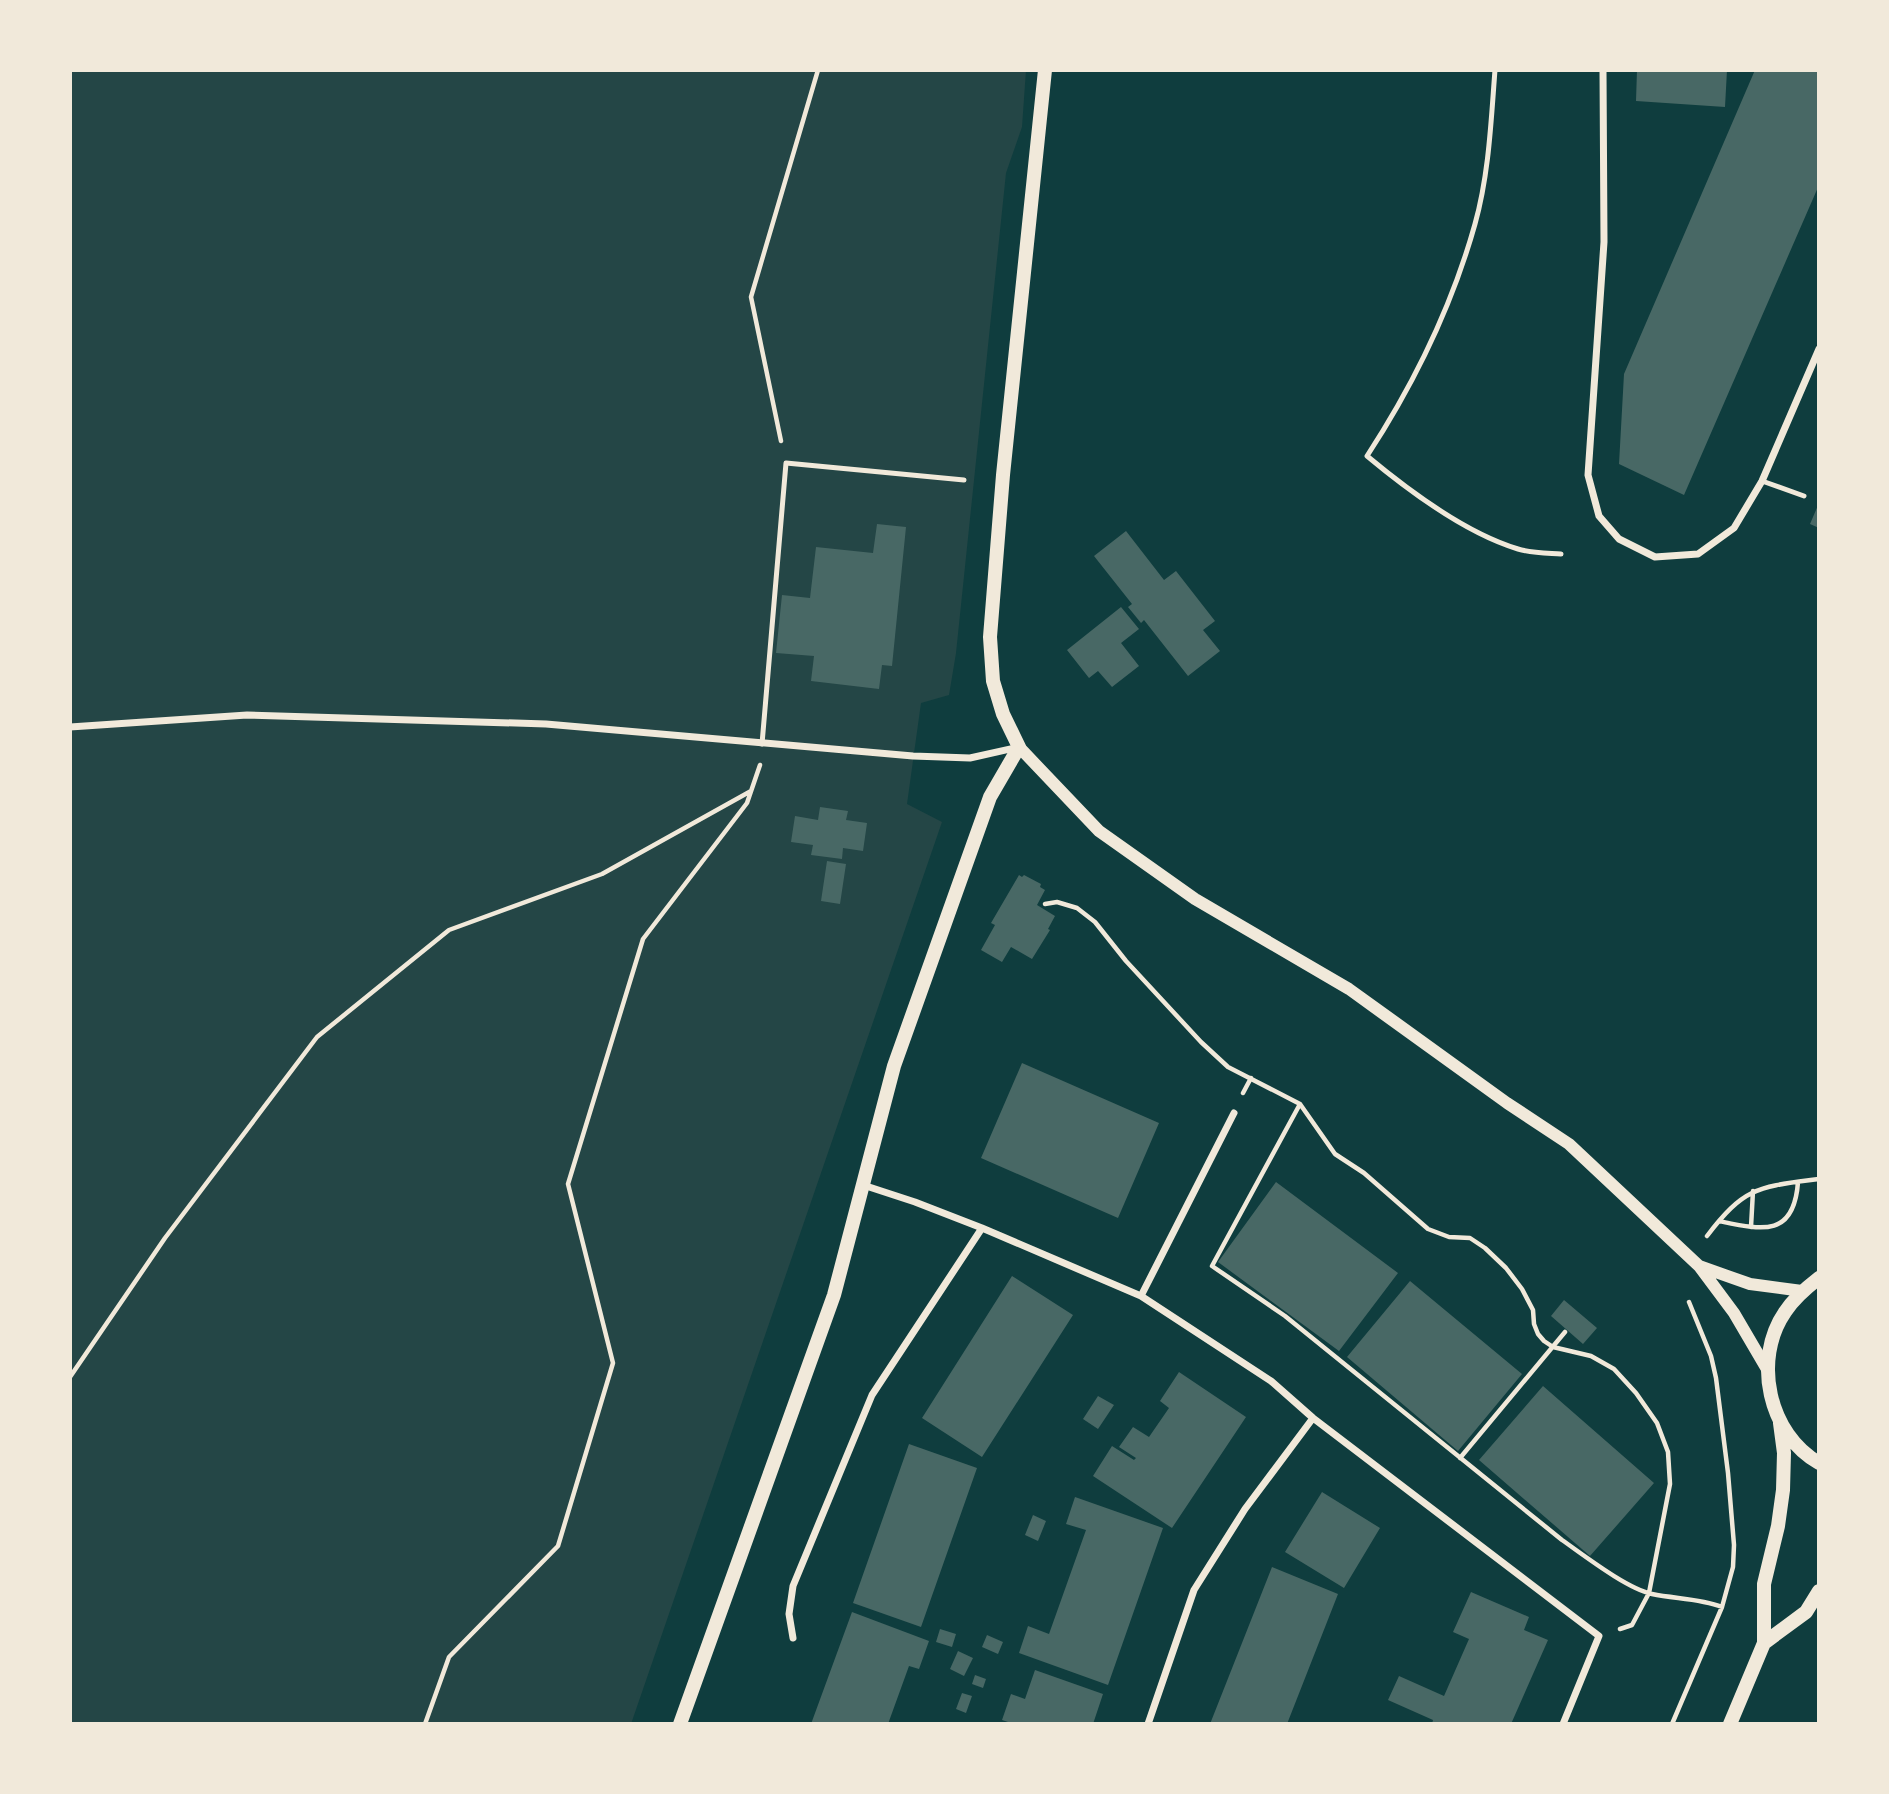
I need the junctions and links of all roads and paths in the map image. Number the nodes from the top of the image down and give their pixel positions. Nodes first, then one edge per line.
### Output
1 (818, 70) edge
2 (1045, 70) edge
3 (1495, 70) edge
4 (1603, 70) edge
5 (1819, 349) edge
6 (786, 463) junction
7 (964, 480) dead end
8 (1762, 481) junction
9 (1804, 496) dead end
10 (1561, 554) dead end
11 (70, 727) edge
12 (762, 744) junction
13 (1019, 747) junction
14 (752, 791) junction
15 (1045, 904) dead end
16 (1300, 1104) junction
17 (1234, 1113) dead end
18 (1819, 1179) edge
19 (1798, 1182) junction
20 (862, 1185) junction
21 (1753, 1191) junction
22 (1719, 1221) junction
23 (1751, 1227) junction
24 (982, 1228) junction
25 (1708, 1235) dead end
26 (1699, 1266) junction
27 (1819, 1278) edge
28 (1802, 1292) junction
29 (1686, 1294) dead end
30 (1140, 1296) junction
31 (1564, 1332) dead end
32 (1553, 1347) junction
33 (1768, 1371) junction
34 (70, 1377) edge
35 (1313, 1418) junction
36 (1780, 1423) junction
37 (1460, 1458) junction
38 (1819, 1463) edge
39 (1819, 1591) edge
40 (1649, 1593) junction
41 (1722, 1607) junction
42 (1599, 1636) junction
43 (793, 1638) dead end
44 (1765, 1643) junction
45 (425, 1724) edge
46 (680, 1724) edge
47 (1148, 1724) edge
48 (1563, 1724) edge
49 (1672, 1724) edge
50 (1730, 1724) edge

1 - 6 path
2 - 13 main road
3 - 10 lane
4 - 8 street
5 - 8 street
6 - 7 lane
6 - 12 lane
8 - 9 lane
11 - 12 street
12 - 13 street
12 - 14 path
13 - 20 main road
13 - 26 street
14 - 34 path
14 - 45 path
15 - 16 path
16 - 32 path
16 - 37 path
17 - 30 street
18 - 19 path
19 - 21 path
19 - 23 path
20 - 24 street
20 - 46 main road
21 - 22 path
21 - 23 path
22 - 23 path
22 - 25 path
24 - 30 street
24 - 43 street
26 - 28 street
26 - 33 street
27 - 28 main road
28 - 33 main road
29 - 41 path
30 - 35 street
31 - 32 path
32 - 37 path
32 - 40 path
33 - 36 main road
35 - 42 street
35 - 47 street
36 - 38 main road
36 - 44 main road
37 - 40 path
39 - 44 main road
40 - 41 path
40 - 42 path
41 - 49 path
42 - 48 street
44 - 50 main road

